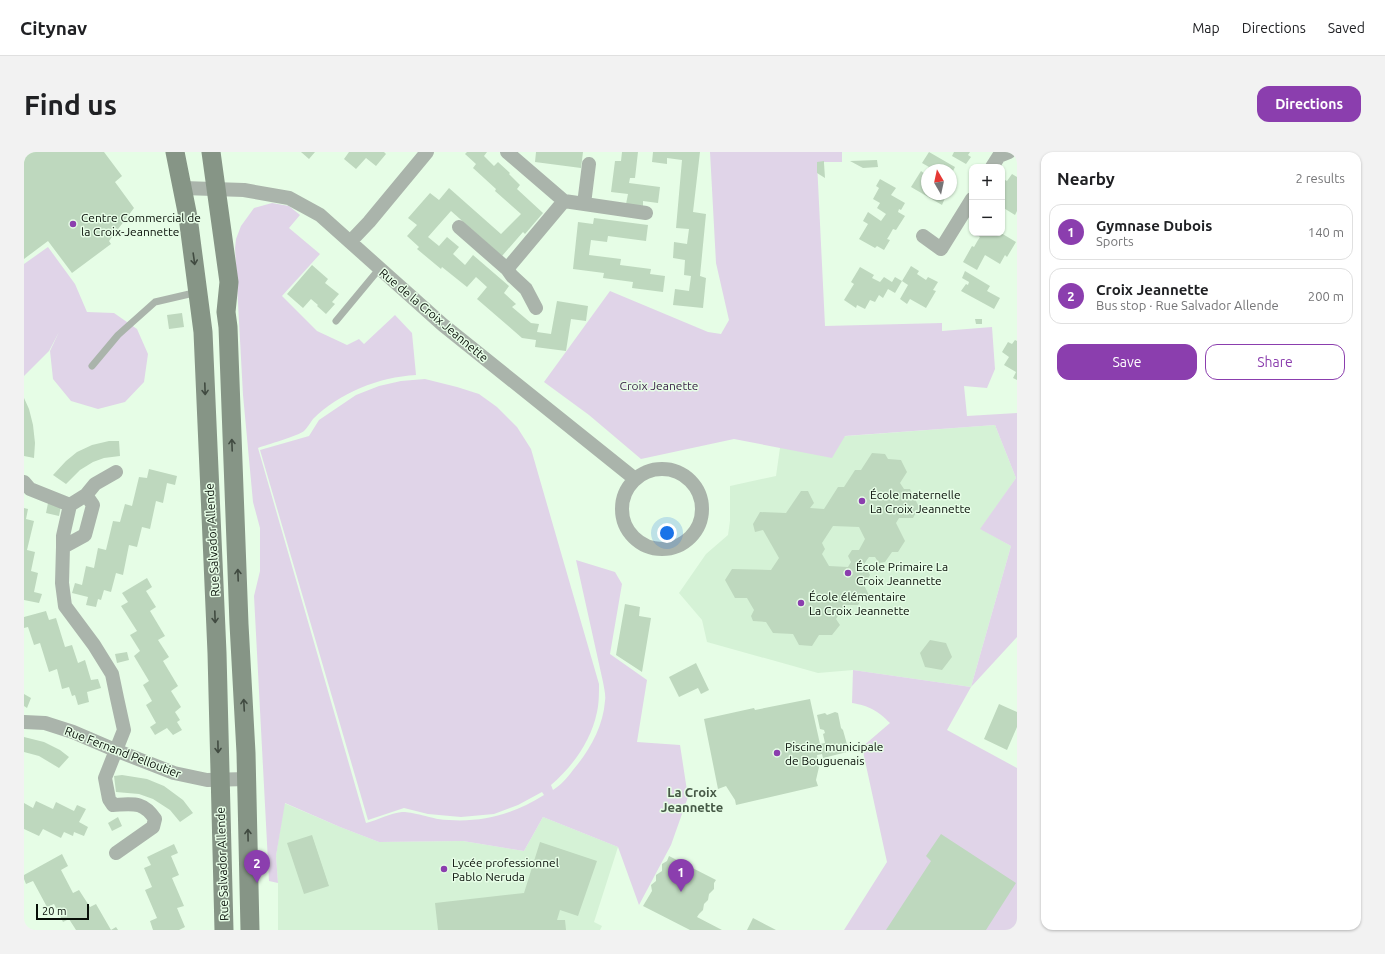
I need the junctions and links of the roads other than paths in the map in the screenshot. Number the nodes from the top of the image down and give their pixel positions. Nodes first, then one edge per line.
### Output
1 (175, 152) edge
2 (211, 152) edge
3 (427, 152) edge
4 (507, 152) edge
5 (1009, 152) edge
6 (589, 164) dead end
7 (994, 164) edge
8 (183, 188) junction
9 (217, 190) junction
10 (971, 200) edge
11 (564, 201) junction
12 (584, 204) junction
13 (646, 213) dead end
14 (459, 228) dead end
15 (923, 236) dead end
16 (350, 242) junction
17 (380, 268) junction
18 (507, 268) junction
19 (198, 292) junction
20 (536, 308) dead end
21 (336, 321) dead end
22 (92, 366) dead end
23 (116, 472) dead end
24 (635, 479) junction
25 (24, 482) edge
26 (86, 494) junction
27 (70, 505) junction
28 (63, 547) junction
29 (24, 722) edge
30 (115, 750) junction
31 (219, 779) junction
32 (247, 779) junction
33 (116, 853) dead end
34 (224, 930) edge
35 (250, 930) edge

1 - 8 street, Rue Salvador Allende
2 - 9 street, Rue Salvador Allende
3 - 16 street
4 - 11 street
5 - 7 street
6 - 12 street
8 - 9 street, Rue de la Croix Jeannette
8 -> 19 street, Rue Salvador Allende
9 - 16 street, Rue de la Croix Jeannette
32 -> 9 street, Rue Salvador Allende
10 - 15 street
11 - 12 street
11 - 18 street
12 - 13 street
14 - 18 street
16 - 17 street, Rue de la Croix Jeannette
17 - 21 lane
17 - 24 street, Rue de la Croix Jeannette
18 - 20 street
19 - 22 lane
19 -> 31 street, Rue Salvador Allende
23 - 26 street
24 - 24 street
25 - 27 street
26 - 27 street
26 - 28 street
27 - 28 street
28 - 30 street
29 - 30 street, Rue Fernand Pelloutier
30 - 31 street, Rue Fernand Pelloutier
30 - 33 street
31 - 32 street, Rue Fernand Pelloutier
31 - 34 street, Rue Salvador Allende
35 -> 32 street, Rue Salvador Allende

